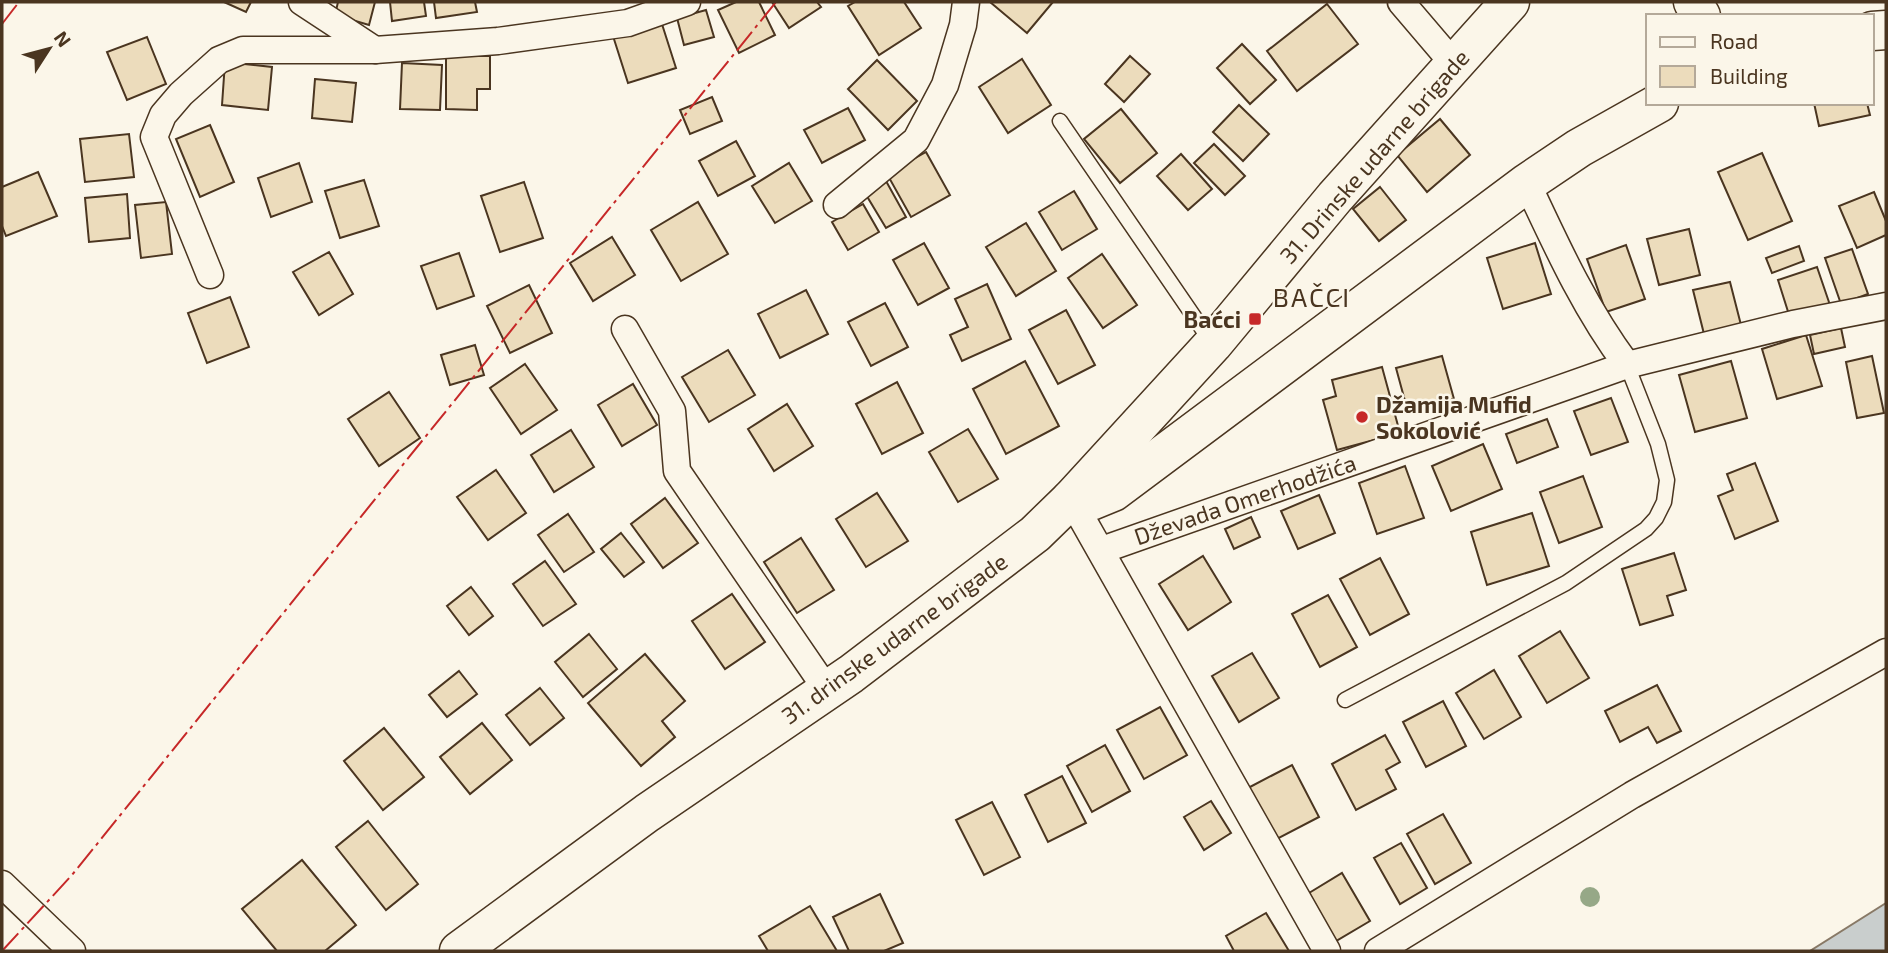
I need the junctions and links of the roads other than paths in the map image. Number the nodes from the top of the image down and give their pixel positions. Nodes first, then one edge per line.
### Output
1 (302, 2) edge
2 (687, 2) edge
3 (966, 2) edge
4 (1401, 2) edge
5 (1510, 2) edge
6 (375, 50) junction
7 (1453, 63) junction
8 (1655, 105) edge
9 (1060, 121) dead end
10 (1527, 183) junction
11 (837, 205) dead end
12 (210, 275) dead end
13 (1886, 306) edge
14 (625, 329) dead end
15 (1213, 344) junction
16 (1627, 365) junction
17 (1072, 499) junction
18 (1102, 550) junction
19 (1886, 652) edge
20 (827, 690) junction
21 (1345, 700) dead end
22 (2, 884) edge
23 (72, 951) edge
24 (459, 951) edge
25 (1327, 951) edge
26 (1378, 951) edge

1 - 6 street
2 - 6 street
3 - 11 street
4 - 7 street
5 - 7 main road, 31. Drinske udarne brigade
6 - 12 street
7 - 15 main road, 31. Drinske udarne brigade
8 - 10 main road
9 - 15 lane
10 - 16 street
10 - 17 main road
13 - 16 street, Dževada Omerhodžića
14 - 20 street
15 - 17 main road, 31. Drinske udarne brigade
16 - 18 street, Dževada Omerhodžića
16 - 21 lane
17 - 18 street
17 - 20 main road, 31. drinske udarne brigade
18 - 25 street
19 - 26 street
20 - 24 main road, 31. drinske udarne brigade
22 - 23 street

